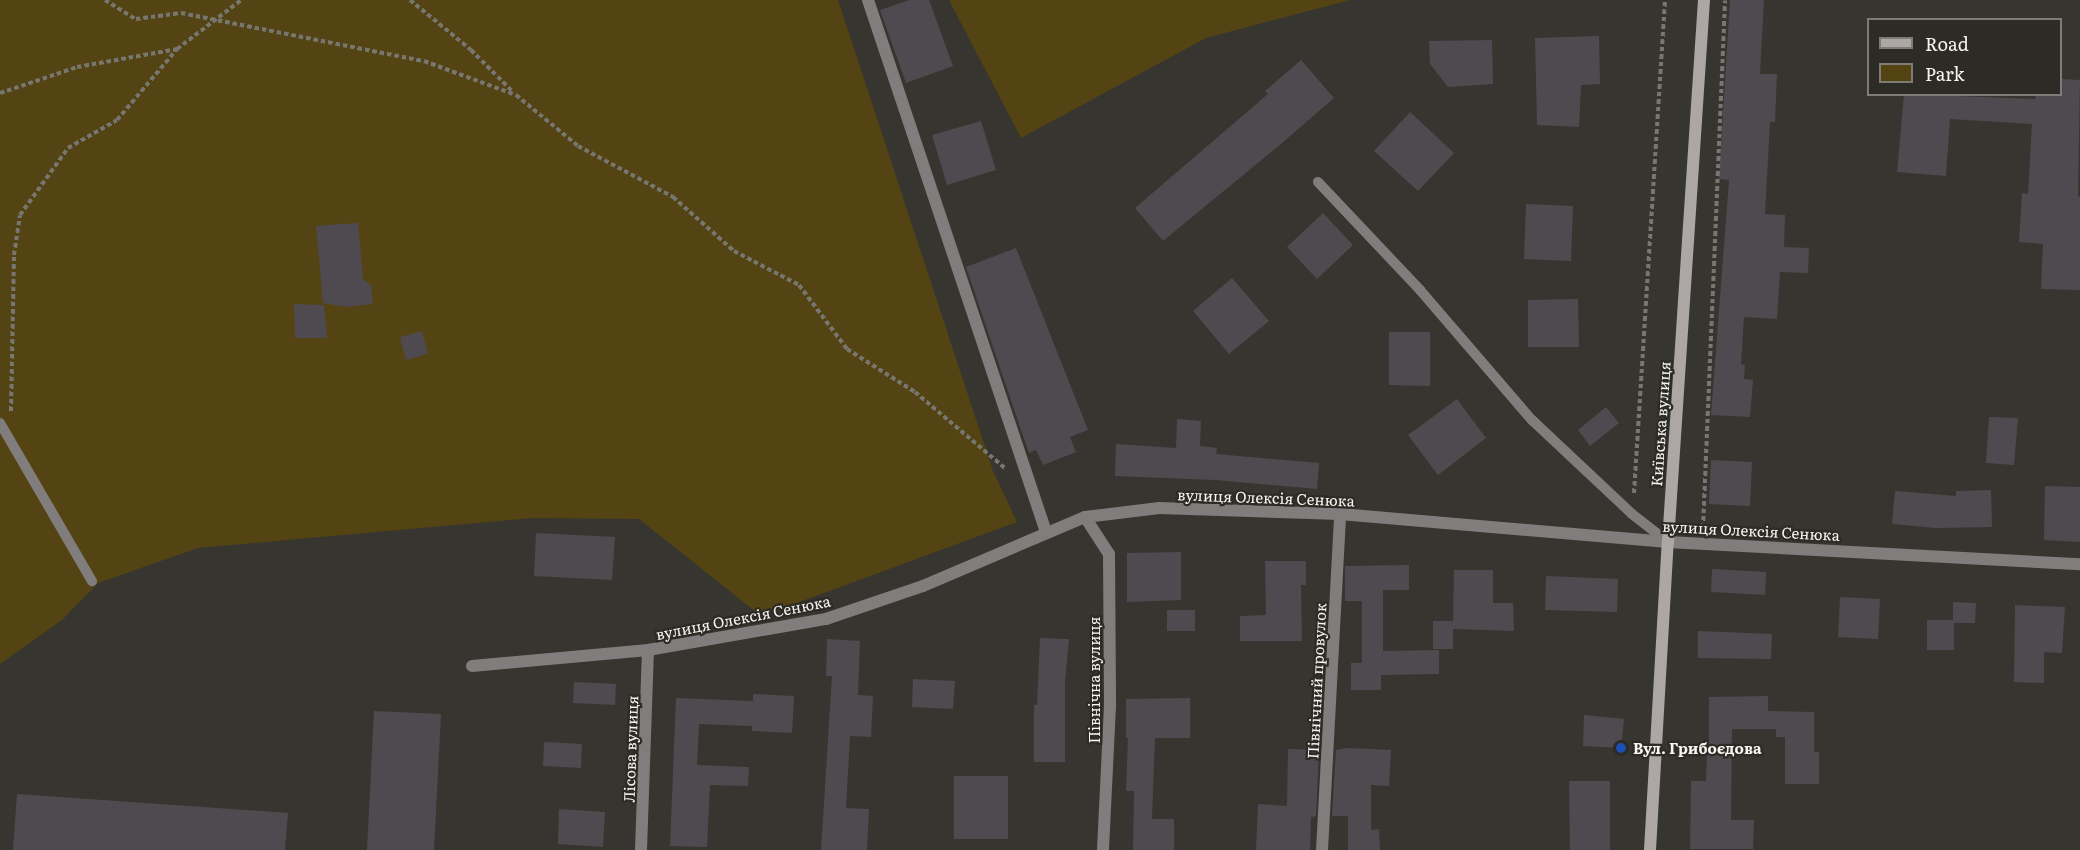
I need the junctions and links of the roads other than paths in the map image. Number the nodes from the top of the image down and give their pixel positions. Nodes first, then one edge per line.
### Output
1 (868, 0) edge
2 (1704, 0) edge
3 (1318, 182) dead end
4 (0, 423) edge
5 (1340, 514) junction
6 (1085, 517) junction
7 (1046, 532) junction
8 (1668, 542) junction
9 (2080, 564) edge
10 (92, 581) dead end
11 (648, 650) junction
12 (472, 666) dead end
13 (641, 850) edge
14 (1103, 850) edge
15 (1322, 850) edge
16 (1650, 850) edge

1 - 7 street
2 - 8 main road, Київська вулиця
3 - 8 lane
4 - 10 lane
5 - 6 street, вулиця Олексія Сенюка
5 - 8 street, вулиця Олексія Сенюка
5 - 15 street, Північний провулок
6 - 7 street, вулиця Олексія Сенюка
6 - 14 street, Північна вулиця
7 - 11 street, вулиця Олексія Сенюка
8 - 9 street, вулиця Олексія Сенюка
8 - 16 main road, Київська вулиця
11 - 12 street, вулиця Олексія Сенюка
11 - 13 street, Лісова вулиця

